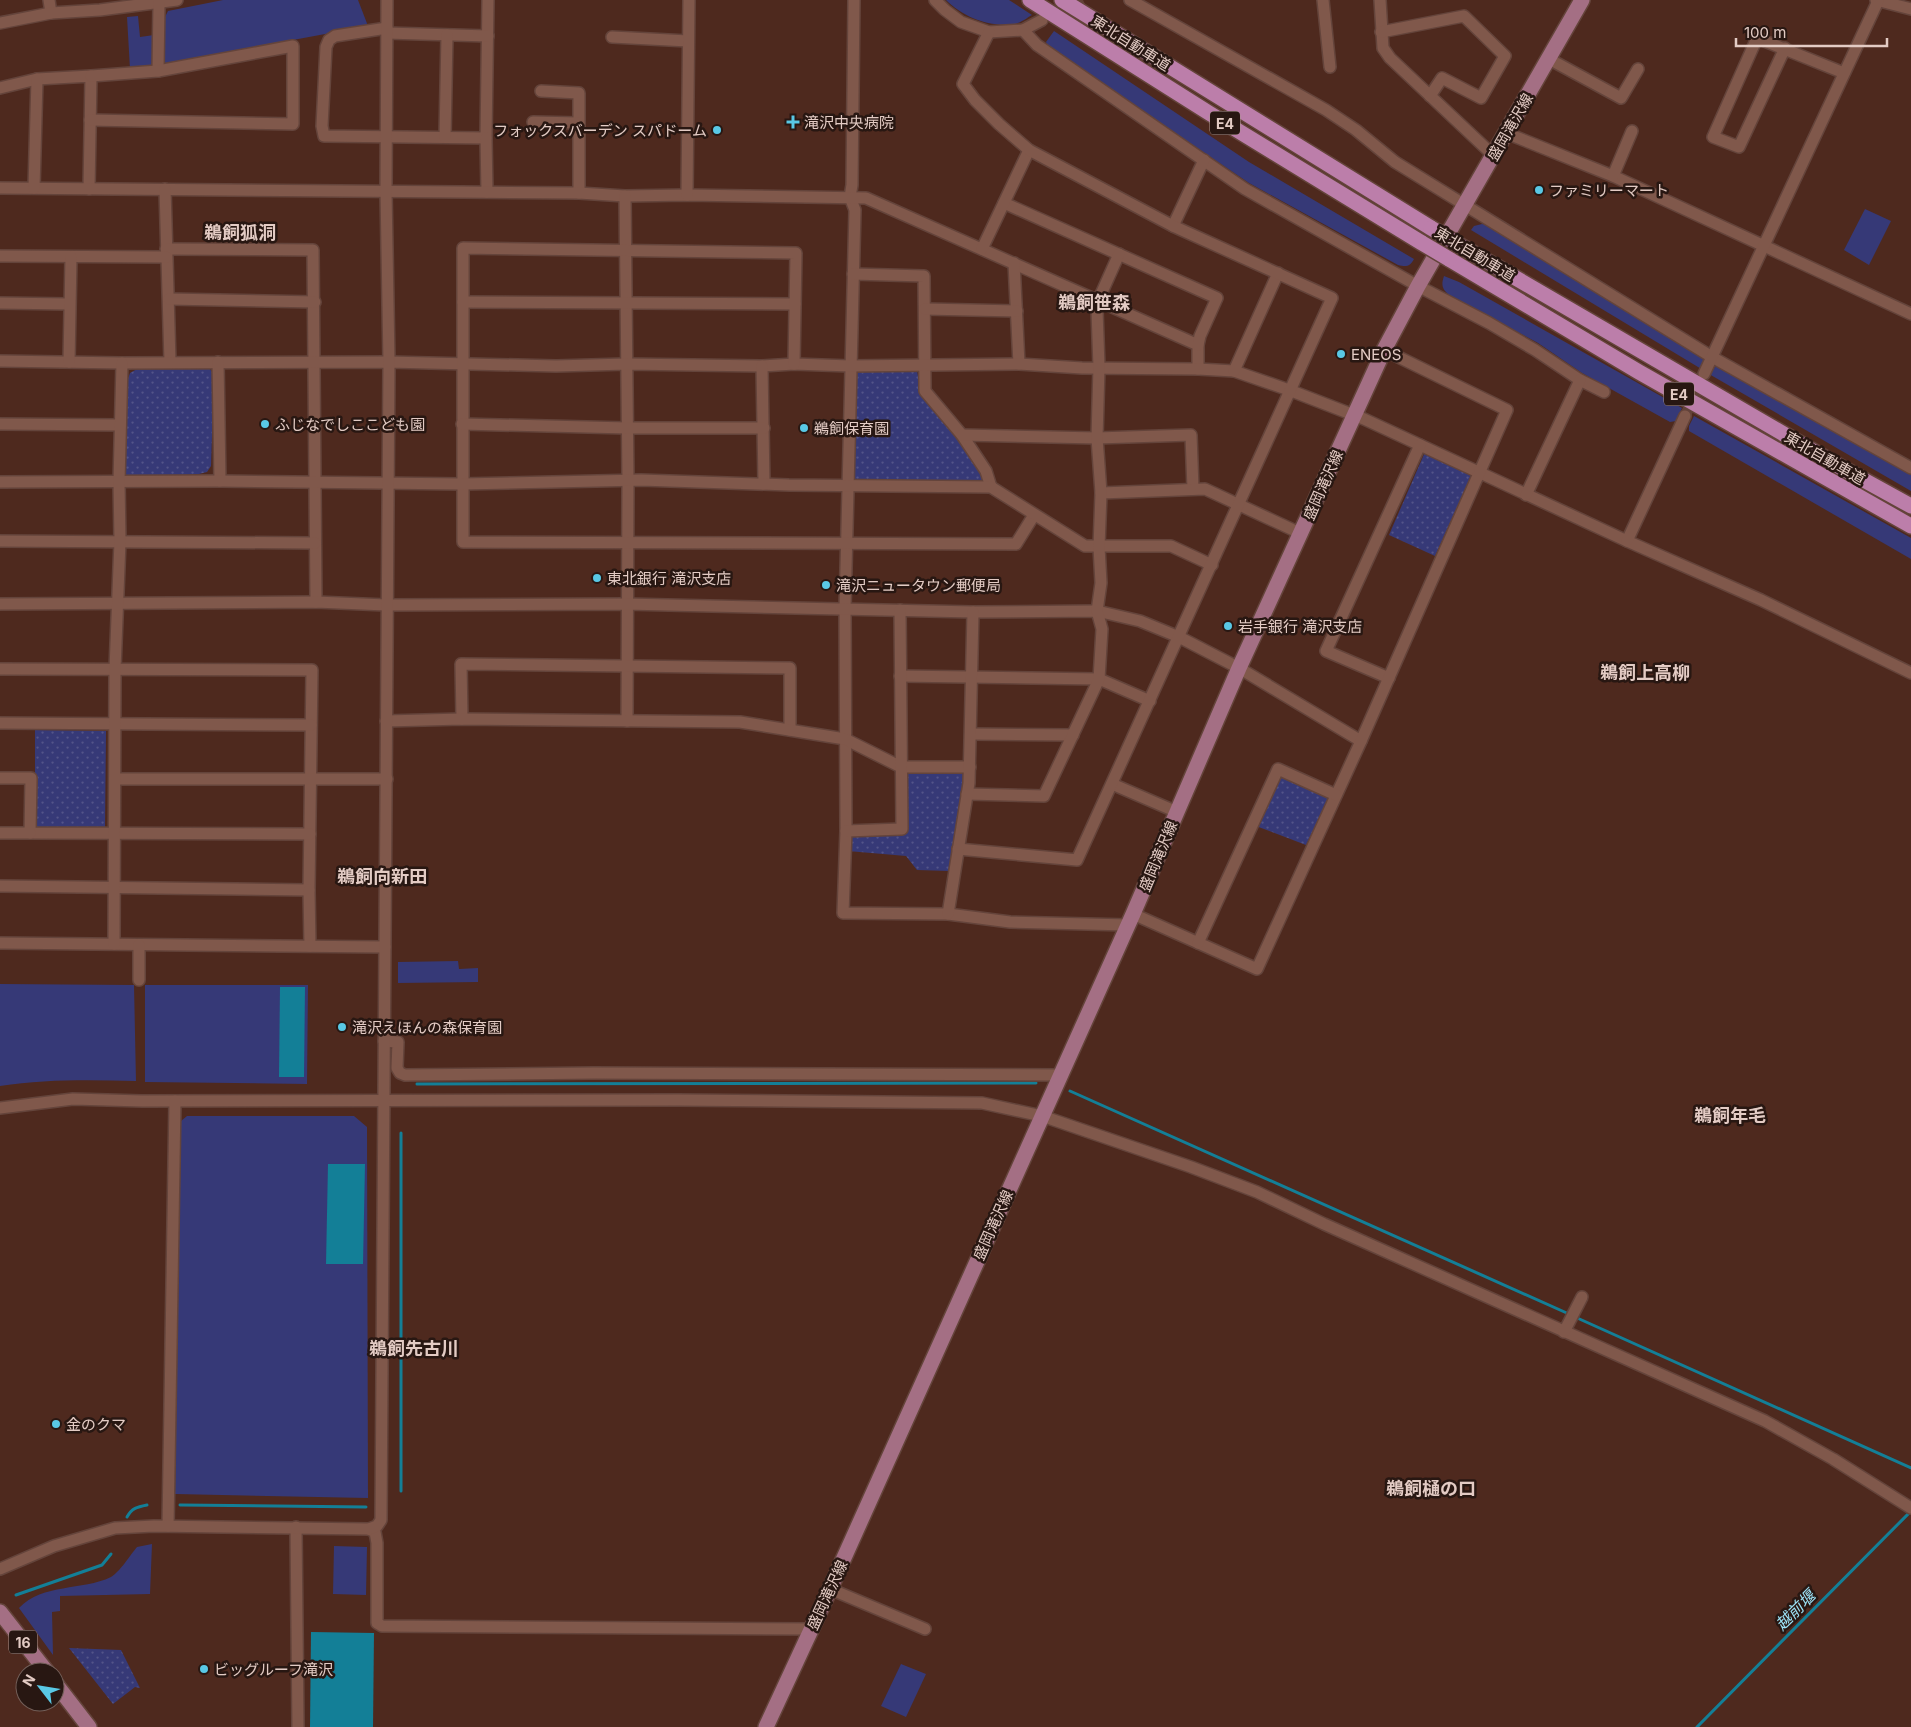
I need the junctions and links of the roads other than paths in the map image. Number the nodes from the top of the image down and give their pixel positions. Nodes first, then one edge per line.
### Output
1 (49, 0) edge
2 (177, 0) edge
3 (387, 0) edge
4 (488, 0) edge
5 (689, 0) edge
6 (854, 0) edge
7 (935, 0) edge
8 (1030, 0) edge
9 (1062, 0) edge
10 (1130, 0) edge
11 (1323, 0) edge
12 (1380, 0) edge
13 (1582, 0) edge
14 (1877, 0) edge
15 (159, 3) junction
16 (1911, 9) edge
17 (51, 13) junction
18 (1042, 20) tunnel mouth
19 (0, 23) edge
20 (1022, 30) junction
21 (387, 31) junction
22 (989, 32) junction
23 (1380, 32) junction
24 (447, 35) junction
25 (488, 36) junction
26 (612, 37) dead end
27 (688, 41) junction
28 (1785, 48) junction
29 (1549, 59) junction
30 (1330, 67) dead end
31 (1638, 69) dead end
32 (158, 71) junction
33 (1844, 73) junction
34 (91, 76) junction
35 (37, 79) junction
36 (0, 88) edge
37 (541, 91) dead end
38 (1430, 96) junction
39 (90, 120) junction
40 (533, 122) dead end
41 (579, 123) junction
42 (1632, 131) dead end
43 (1506, 132) junction
44 (386, 136) junction
45 (446, 137) junction
46 (486, 138) junction
47 (1029, 150) junction
48 (1493, 155) junction
49 (1204, 160) junction
50 (1613, 176) junction
51 (0, 188) edge
52 (34, 188) junction
53 (89, 189) junction
54 (166, 189) junction
55 (386, 191) junction
56 (487, 192) junction
57 (578, 193) junction
58 (687, 195) junction
59 (625, 196) junction
60 (850, 197) junction
61 (1004, 203) junction
62 (1465, 204) junction
63 (1174, 226) junction
64 (1765, 246) junction
65 (982, 249) junction
66 (627, 250) junction
67 (166, 253) junction
68 (1119, 254) junction
69 (0, 256) edge
70 (71, 257) junction
71 (1014, 263) junction
72 (1278, 273) junction
73 (853, 274) junction
74 (1418, 286) junction
75 (169, 299) junction
76 (1098, 301) junction
77 (315, 302) junction
78 (463, 302) junction
79 (0, 303) edge
80 (69, 304) junction
81 (627, 304) junction
82 (795, 304) junction
83 (925, 309) junction
84 (1017, 311) junction
85 (1911, 314) edge
86 (1198, 345) junction
87 (1384, 350) junction
88 (1712, 357) junction
89 (0, 361) edge
90 (69, 362) junction
91 (170, 362) junction
92 (218, 362) junction
93 (313, 362) junction
94 (389, 362) junction
95 (122, 363) junction
96 (462, 364) junction
97 (626, 364) junction
98 (794, 364) junction
99 (1018, 364) junction
100 (762, 366) junction
101 (850, 366) junction
102 (926, 366) junction
103 (1099, 367) junction
104 (1198, 368) junction
105 (1234, 371) junction
106 (1704, 374) tunnel mouth
107 (1580, 380) junction
108 (1289, 390) junction
109 (1604, 392) dead end
110 (1354, 415) junction
111 (1685, 416) tunnel mouth
112 (0, 424) edge
113 (462, 424) junction
114 (120, 425) junction
115 (627, 428) junction
116 (764, 428) junction
117 (962, 435) junction
118 (1097, 438) junction
119 (1420, 446) junction
120 (1911, 468) edge
121 (1478, 473) junction
122 (220, 481) junction
123 (628, 481) junction
124 (0, 482) edge
125 (119, 482) junction
126 (387, 482) junction
127 (315, 483) junction
128 (462, 484) junction
129 (764, 484) junction
130 (848, 484) junction
131 (992, 487) junction
132 (1194, 489) junction
133 (1101, 493) junction
134 (1526, 496) junction
135 (1240, 504) junction
136 (1911, 506) edge
137 (1034, 515) junction
138 (1911, 526) edge
139 (1302, 534) junction
140 (120, 541) junction
141 (0, 542) edge
142 (627, 542) junction
143 (1627, 542) junction
144 (315, 543) junction
145 (846, 544) junction
146 (1099, 547) junction
147 (1212, 565) junction
148 (316, 602) junction
149 (117, 603) junction
150 (0, 604) edge
151 (626, 604) junction
152 (386, 605) junction
153 (845, 608) junction
154 (900, 610) junction
155 (1097, 611) junction
156 (973, 612) junction
157 (1179, 637) junction
158 (626, 668) junction
159 (1239, 668) junction
160 (0, 669) edge
161 (115, 669) junction
162 (1911, 673) edge
163 (900, 676) junction
164 (972, 677) junction
165 (1389, 678) junction
166 (1099, 679) junction
167 (1150, 700) junction
168 (462, 719) junction
169 (386, 721) junction
170 (627, 721) junction
171 (0, 723) edge
172 (114, 723) junction
173 (311, 725) junction
174 (790, 730) junction
175 (971, 734) junction
176 (1073, 735) junction
177 (845, 739) junction
178 (1361, 741) junction
179 (901, 767) junction
180 (970, 767) junction
181 (0, 778) edge
182 (115, 779) junction
183 (311, 779) junction
184 (387, 779) junction
185 (1112, 784) junction
186 (967, 794) junction
187 (1336, 795) junction
188 (1177, 812) junction
189 (846, 831) junction
190 (0, 833) edge
191 (30, 833) junction
192 (116, 834) junction
193 (310, 834) junction
194 (958, 849) junction
195 (0, 886) edge
196 (115, 887) junction
197 (310, 890) junction
198 (948, 914) junction
199 (1130, 920) junction
200 (0, 943) edge
201 (1198, 943) junction
202 (114, 944) junction
203 (139, 944) junction
204 (310, 946) junction
205 (384, 947) junction
206 (139, 980) dead end
207 (384, 1041) junction
208 (1061, 1075) junction
209 (384, 1100) junction
210 (175, 1101) junction
211 (0, 1108) edge
212 (1042, 1116) junction
213 (1582, 1297) dead end
214 (1564, 1332) junction
215 (1910, 1508) edge
216 (168, 1526) junction
217 (296, 1527) junction
218 (369, 1528) junction
219 (0, 1569) edge
220 (830, 1589) junction
221 (0, 1612) edge
222 (812, 1629) junction
223 (924, 1629) dead end
224 (39, 1662) edge
225 (65, 1696) edge
226 (89, 1727) edge
227 (298, 1727) edge
228 (766, 1727) edge

1 - 17 street
2 - 15 street
3 - 21 street
4 - 25 street
5 - 27 street
6 - 60 street
7 - 22 street
8 - 138 highway, 東北自動車道 / E4, bridge
9 - 136 highway, 東北自動車道 / E4, bridge
10 - 62 street
11 - 30 street
12 - 23 street
13 - 29 main road, 盛岡滝沢線
14 - 16 street
14 - 33 street
15 - 17 street
15 - 32 street
17 - 19 street
18 - 20 street
20 - 22 street
20 - 49 street
21 - 24 street
21 - 44 street
21 - 44 street
22 - 47 street
23 - 38 street
23 - 38 street
24 - 25 street
24 - 45 street
25 - 46 street
26 - 27 street
27 - 58 street
28 - 28 street
28 - 33 street
29 - 31 street
29 - 43 main road, 盛岡滝沢線
32 - 34 street
32 - 39 street
33 - 64 street
34 - 35 street
34 - 39 street
35 - 36 street
35 - 52 street
37 - 41 street
38 - 48 street
39 - 53 street
40 - 41 street
41 - 57 street
42 - 50 street
43 - 48 main road, 盛岡滝沢線
43 - 50 street
44 - 45 street
44 - 55 street
45 - 46 street
46 - 56 street
47 - 61 street
47 - 63 street
48 - 62 main road, 盛岡滝沢線
49 - 63 street
49 - 74 street
50 - 64 street
51 - 52 street
52 - 53 street
53 - 54 street
54 - 55 street
54 - 67 street
55 - 56 street
55 - 94 street
56 - 57 street
57 - 59 street
58 - 59 street
58 - 60 street
59 - 66 street
60 - 65 street
60 - 73 street
61 - 65 street
61 - 68 street
62 - 74 main road, 盛岡滝沢線
62 - 88 street
63 - 72 street
64 - 85 street
64 - 88 street
65 - 71 street
66 - 78 street
66 - 81 street
66 - 82 street
67 - 70 street
67 - 75 street
67 - 77 street
68 - 76 street
68 - 86 street
69 - 70 street
70 - 80 street
71 - 76 street
71 - 84 street
72 - 105 street
72 - 108 street
73 - 83 street
73 - 101 street
74 - 87 main road, 盛岡滝沢線
74 - 107 street
75 - 77 street
75 - 91 street
76 - 86 street
76 - 103 street
77 - 93 street
78 - 81 street
78 - 96 street
79 - 80 street
80 - 90 street
81 - 82 street
81 - 97 street
82 - 98 street
83 - 84 street
83 - 102 street
84 - 99 street
86 - 104 street
87 - 110 main road, 盛岡滝沢線
87 - 121 street
88 - 106 street
88 - 120 street
89 - 90 street
90 - 95 street
91 - 92 street
91 - 95 street
92 - 93 street
92 - 122 street
93 - 94 street
93 - 127 street
94 - 96 street
94 - 126 street
95 - 114 street
96 - 97 street
96 - 113 street
97 - 100 street
97 - 115 street
98 - 100 street
98 - 101 street
99 - 102 street
99 - 103 street
100 - 116 street
101 - 102 street
101 - 130 street
102 - 117 street
103 - 104 street
103 - 118 street
104 - 105 street
105 - 108 street
107 - 109 street
107 - 134 street
108 - 110 street
108 - 135 street
110 - 119 street
110 - 139 main road, 盛岡滝沢線
111 - 143 street
112 - 114 street
113 - 115 street
113 - 128 street
114 - 125 street
115 - 116 street
115 - 123 street
116 - 129 street
117 - 118 street
117 - 131 street
118 - 132 street
118 - 133 street
119 - 121 street
119 - 165 street
121 - 134 street
121 - 165 street
122 - 125 street
122 - 127 street
123 - 128 street
123 - 129 street
123 - 142 street
124 - 125 street
125 - 140 street
126 - 127 street
126 - 128 street
126 - 152 street
127 - 144 street
128 - 142 street
129 - 130 street
130 - 131 street
130 - 145 street
131 - 137 street
132 - 133 street
132 - 135 street
133 - 146 street
134 - 143 street
135 - 139 street
135 - 147 street
137 - 145 street
137 - 146 street
139 - 159 main road, 盛岡滝沢線
140 - 141 street
140 - 144 street
140 - 149 street
142 - 145 street
142 - 151 street
143 - 162 street
144 - 148 street
145 - 153 street
146 - 147 street
146 - 155 street
147 - 157 street
148 - 149 street
148 - 152 street
149 - 150 street
149 - 161 street
151 - 152 street
151 - 153 street
151 - 158 street
152 - 169 street
153 - 154 street
153 - 177 street
154 - 156 street
154 - 163 street
155 - 156 street
155 - 157 street
155 - 166 street
156 - 164 street
157 - 159 street
157 - 167 street
158 - 168 street
158 - 170 street
158 - 174 street
159 - 178 street
159 - 188 main road, 盛岡滝沢線
160 - 161 street
161 - 172 street
161 - 173 street
163 - 164 street
163 - 179 street
164 - 166 street
164 - 175 street
165 - 178 street
166 - 167 street
166 - 176 street
167 - 185 street
168 - 169 street
168 - 170 street
169 - 184 street
170 - 174 street
171 - 172 street
172 - 173 street
172 - 182 street
173 - 183 street
174 - 177 street
175 - 176 street
175 - 180 street
176 - 186 street
177 - 179 street
177 - 189 street
178 - 187 street
179 - 180 street
179 - 189 street
180 - 186 street
181 - 191 street
182 - 183 street
182 - 192 street
183 - 184 street
183 - 193 street
184 - 205 street
185 - 188 street
185 - 194 street
186 - 194 street
187 - 201 street
187 - 201 street
188 - 199 main road, 盛岡滝沢線
189 - 198 street
190 - 191 street
191 - 192 street
192 - 193 street
192 - 196 street
193 - 197 street
194 - 198 street
195 - 196 street
196 - 197 street
196 - 202 street
197 - 204 street
198 - 199 street
199 - 201 street
199 - 208 main road, 盛岡滝沢線
200 - 202 street
202 - 203 street
203 - 204 street
203 - 206 street
204 - 205 street
205 - 207 street
207 - 208 street
207 - 209 street
208 - 212 main road, 盛岡滝沢線
209 - 210 street
209 - 212 street
209 - 218 street
210 - 211 street
210 - 216 street
212 - 214 street
212 - 220 main road, 盛岡滝沢線
213 - 214 street
214 - 215 street
216 - 217 street
216 - 219 street
217 - 218 street
217 - 227 street
218 - 222 street
220 - 222 main road, 盛岡滝沢線
220 - 223 street
221 - 224 main road, 16
222 - 228 main road, 盛岡滝沢線
225 - 226 main road

